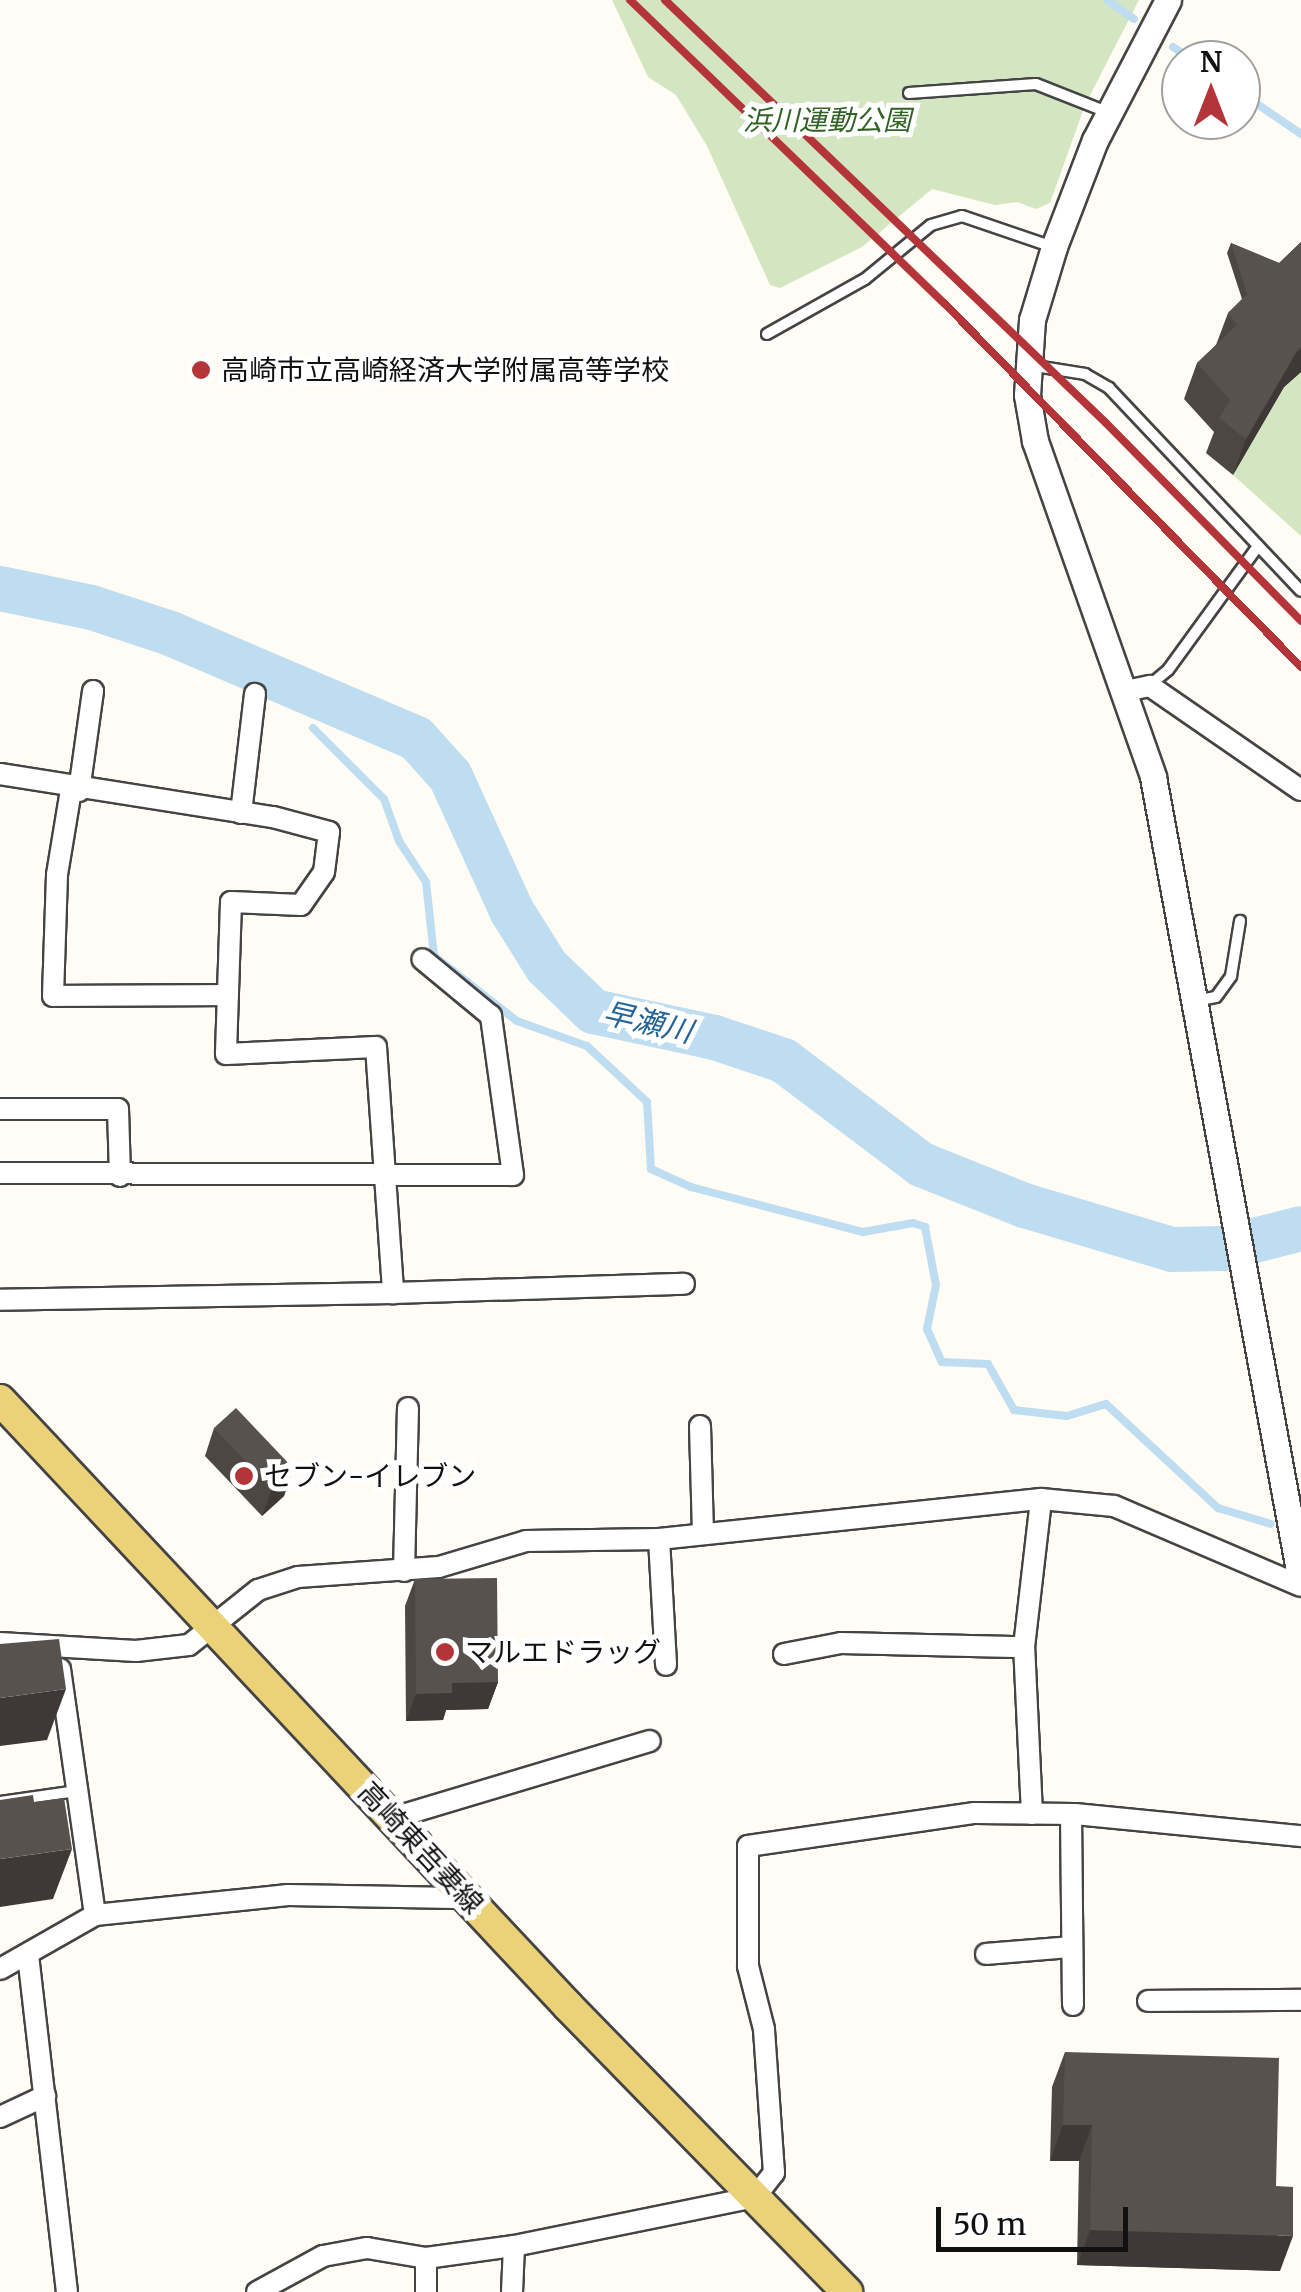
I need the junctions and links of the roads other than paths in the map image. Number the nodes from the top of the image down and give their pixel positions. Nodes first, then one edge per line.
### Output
1 (1168, 0) edge
2 (909, 93) dead end
3 (1108, 112) junction
4 (1054, 248) junction
5 (767, 334) dead end
6 (1027, 365) junction
7 (1258, 546) junction
8 (1301, 591) edge
9 (1138, 688) junction
10 (92, 691) dead end
11 (255, 694) dead end
12 (0, 774) edge
13 (75, 790) junction
14 (1301, 790) edge
15 (240, 812) junction
16 (1240, 921) dead end
17 (422, 958) dead end
18 (228, 995) junction
19 (1195, 1002) junction
20 (0, 1108) edge
21 (0, 1173) edge
22 (120, 1176) junction
23 (388, 1176) junction
24 (684, 1284) dead end
25 (394, 1293) junction
26 (0, 1300) edge
27 (0, 1400) edge
28 (408, 1408) dead end
29 (700, 1426) dead end
30 (1041, 1499) junction
31 (703, 1534) junction
32 (658, 1538) junction
33 (404, 1571) junction
34 (1301, 1583) edge
35 (212, 1622) junction
36 (0, 1643) edge
37 (1024, 1647) junction
38 (57, 1648) junction
39 (784, 1654) dead end
40 (666, 1665) dead end
41 (650, 1740) dead end
42 (78, 1791) junction
43 (0, 1802) edge
44 (1032, 1814) junction
45 (1071, 1814) junction
46 (394, 1818) junction
47 (1301, 1836) edge
48 (468, 1898) junction
49 (95, 1915) junction
50 (1072, 1948) junction
51 (28, 1954) junction
52 (986, 1954) dead end
53 (0, 1970) edge
54 (1301, 2000) edge
55 (1148, 2001) dead end
56 (1073, 2005) dead end
57 (44, 2096) junction
58 (0, 2117) edge
59 (755, 2197) junction
60 (514, 2246) junction
61 (426, 2258) junction
62 (67, 2292) edge
63 (256, 2292) edge
64 (426, 2292) edge
65 (512, 2292) edge
66 (848, 2292) edge

1 - 3 street
2 - 3 lane
3 - 4 street
4 - 5 lane
4 - 6 street
6 - 7 lane
6 - 9 street
7 - 8 lane
7 - 9 lane
9 - 14 street
9 - 19 street
10 - 13 street
11 - 15 street
12 - 13 street
13 - 15 street
13 - 18 street
15 - 18 street
16 - 19 lane
17 - 23 street
18 - 23 street
19 - 34 street
20 - 22 street
21 - 22 street
22 - 23 street
23 - 25 street
24 - 25 street
25 - 26 street
27 - 35 main road, 高崎東吾妻線
28 - 33 street
29 - 31 street
30 - 31 street
30 - 34 street
30 - 37 street
31 - 32 street
32 - 33 street
32 - 40 street
33 - 35 street
35 - 38 street
35 - 46 main road, 高崎東吾妻線
36 - 38 street
37 - 39 street
37 - 44 street
38 - 42 street
41 - 46 street
42 - 43 lane
42 - 49 street
44 - 45 street
44 - 59 street
45 - 47 street
45 - 50 street
46 - 48 main road, 高崎東吾妻線
48 - 49 street
48 - 59 main road, 高崎東吾妻線
49 - 51 street
50 - 52 street
50 - 56 street
51 - 53 street
51 - 57 street
54 - 55 street
57 - 58 street
57 - 62 street
59 - 60 street
59 - 66 main road, 高崎東吾妻線
60 - 61 street
60 - 65 street
61 - 63 street
61 - 64 street

